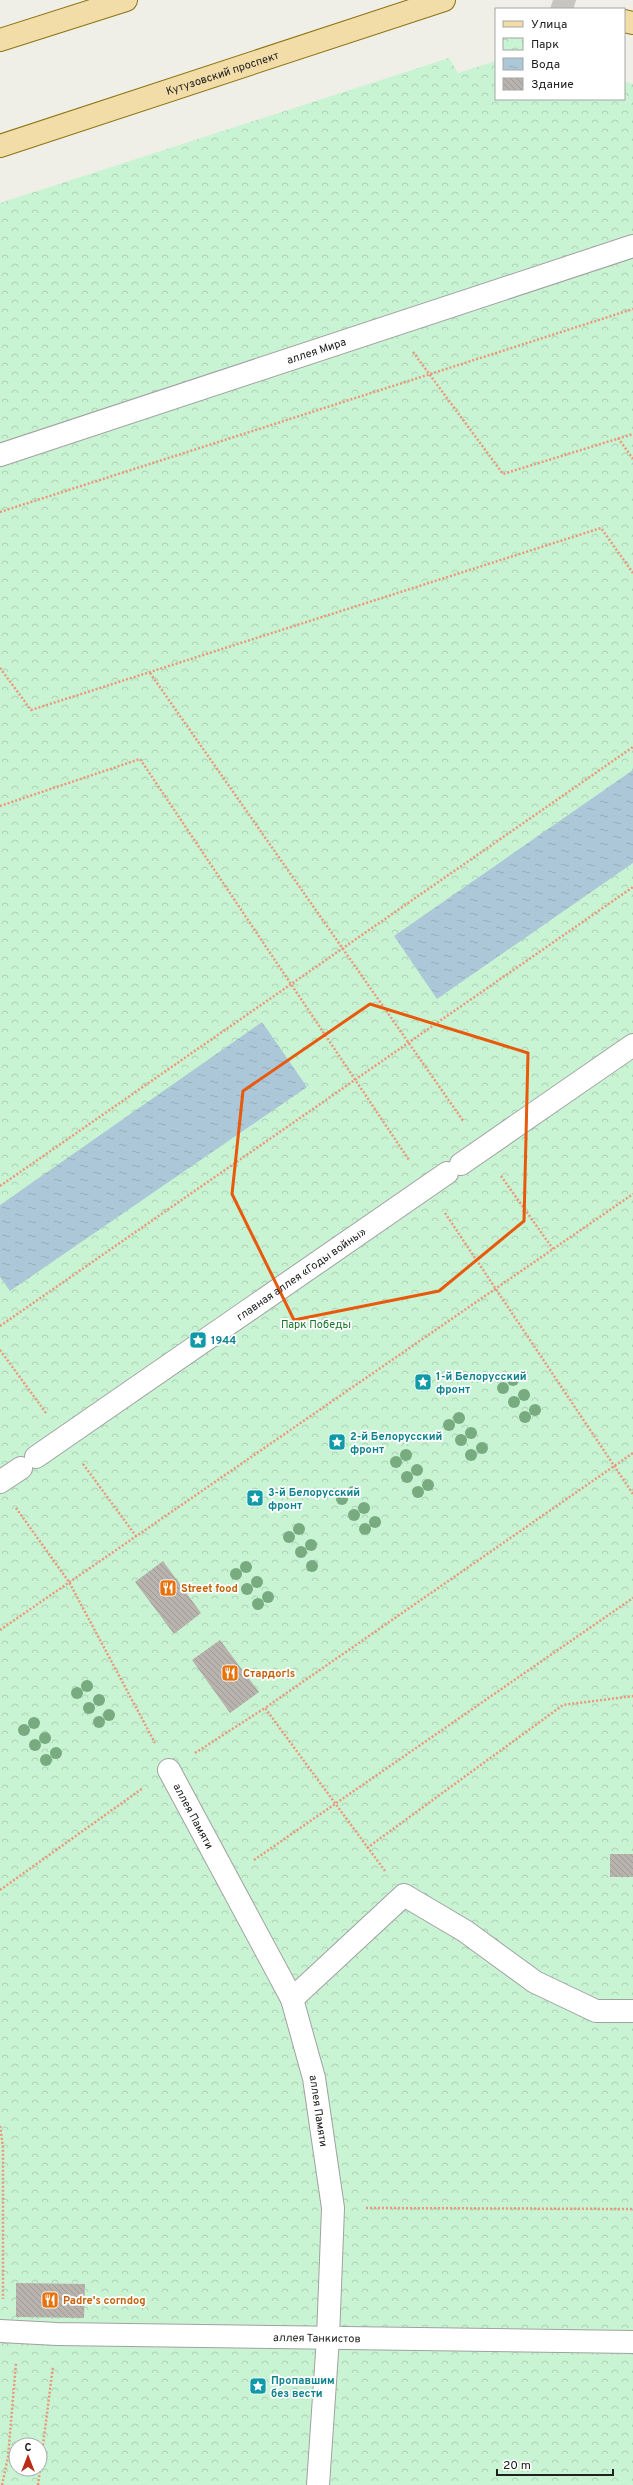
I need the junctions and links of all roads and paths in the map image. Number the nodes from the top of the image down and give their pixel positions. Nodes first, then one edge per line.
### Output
1 (126, 0) edge
2 (444, 0) edge
3 (0, 40) edge
4 (0, 146) edge
5 (633, 246) edge
6 (633, 309) edge
7 (394, 324) junction
8 (428, 374) junction
9 (633, 434) edge
10 (618, 438) junction
11 (0, 455) edge
12 (633, 459) edge
13 (0, 512) edge
14 (633, 573) edge
15 (0, 668) edge
16 (150, 673) junction
17 (633, 747) edge
18 (0, 806) edge
19 (633, 888) edge
20 (342, 949) junction
21 (291, 984) junction
22 (409, 1043) junction
23 (633, 1045) edge
24 (355, 1080) junction
25 (483, 1149) junction
26 (0, 1186) edge
27 (427, 1187) junction
28 (633, 1194) edge
29 (553, 1249) junction
30 (496, 1288) junction
31 (0, 1326) edge
32 (633, 1453) edge
33 (616, 1465) junction
34 (0, 1482) edge
35 (633, 1494) edge
36 (14, 1504) dead end
37 (69, 1582) junction
38 (633, 1598) edge
39 (0, 1630) edge
40 (633, 1696) edge
41 (265, 1708) junction
42 (169, 1770) junction
43 (336, 1805) junction
44 (367, 1848) junction
45 (228, 1877) junction
46 (0, 1890) edge
47 (404, 1895) junction
48 (292, 1999) junction
49 (633, 2011) edge
50 (0, 2126) edge
51 (333, 2208) junction
52 (633, 2209) edge
53 (7, 2331) edge
54 (57, 2334) junction
55 (328, 2338) junction
56 (633, 2342) edge
57 (2, 2485) edge
58 (38, 2485) edge
59 (318, 2485) edge

1 - 3 main road
2 - 4 main road, Кутузовский проспект
5 - 7 street, аллея Мира
6 - 8 path
7 - 8 path
7 - 11 street, аллея Мира
8 - 10 path
8 - 13 path
9 - 10 path
10 - 12 path
14 - 16 path
15 - 16 path
16 - 20 path
17 - 20 path
18 - 21 path
19 - 22 path
20 - 21 path
20 - 22 path
21 - 24 path
21 - 26 path
22 - 24 path
22 - 25 path
23 - 25 street, главная аллея «Годы войны»
24 - 27 path
24 - 31 path
25 - 27 street, главная аллея «Годы войны»
25 - 29 path
27 - 30 path
27 - 34 street, главная аллея «Годы войны»
28 - 29 path
29 - 30 path
30 - 33 path
30 - 37 path
32 - 33 path
33 - 35 path
33 - 41 path
36 - 37 path
37 - 39 path
37 - 42 path
38 - 43 path
40 - 44 path
41 - 42 path
41 - 43 path
42 - 45 street, аллея Памяти
42 - 46 path
43 - 44 path
43 - 45 path
44 - 47 path
45 - 48 street, аллея Памяти
47 - 48 street
47 - 49 street
48 - 51 street, аллея Памяти
50 - 53 path
51 - 52 path
51 - 55 street, аллея Памяти
53 - 54 street, аллея Танкистов
53 - 57 path
54 - 55 street, аллея Танкистов
54 - 58 path
55 - 56 street, аллея Танкистов
55 - 59 street, аллея Памяти

